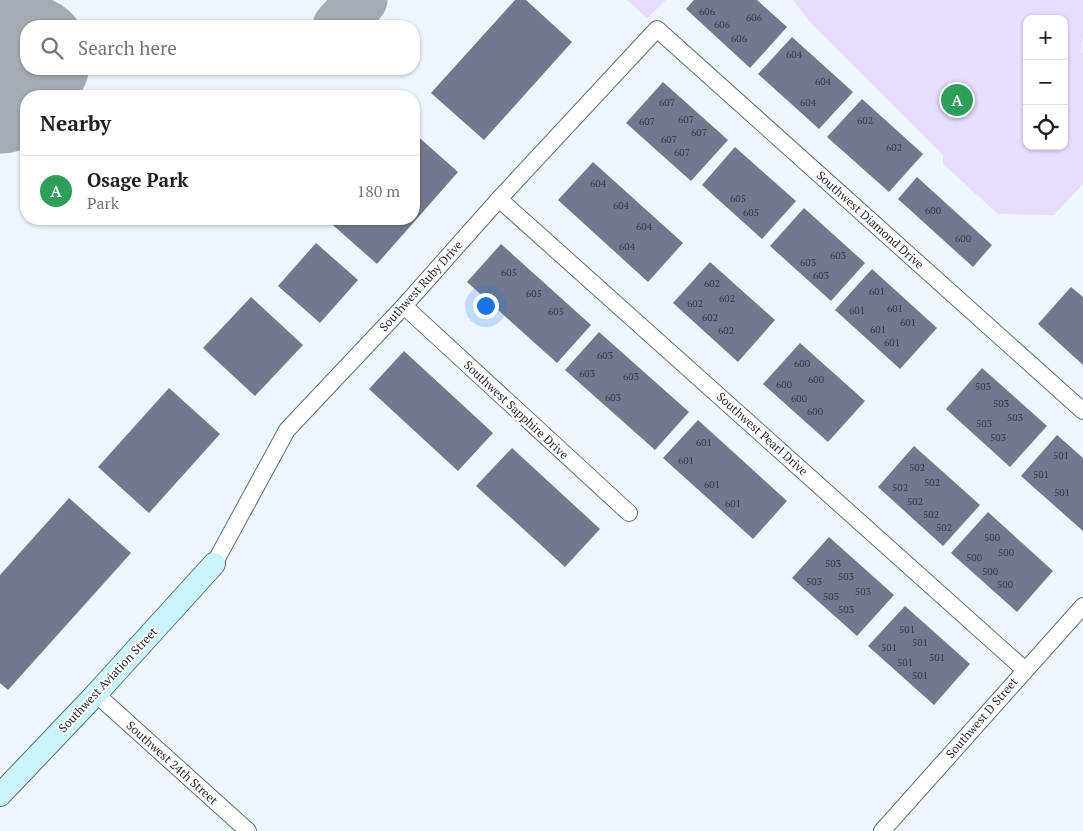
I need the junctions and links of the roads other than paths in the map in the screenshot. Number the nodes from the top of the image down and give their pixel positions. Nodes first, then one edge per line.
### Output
1 (657, 29) joint
2 (499, 199) junction
3 (404, 306) junction
4 (1083, 411) edge
5 (629, 513) dead end
6 (214, 564) joint
7 (1083, 606) edge
8 (1025, 670) junction
9 (96, 694) junction
10 (0, 795) edge
11 (248, 831) edge
12 (882, 831) edge

1 - 2 street, Southwest Ruby Drive
1 - 4 street, Southwest Diamond Drive
2 - 3 street, Southwest Ruby Drive
2 - 8 street, Southwest Pearl Drive
3 - 5 street, Southwest Sapphire Drive
3 - 6 street, Southwest Ruby Drive
6 - 9 street, Southwest Aviation Street
7 - 8 street, Southwest D Street
8 - 12 street, Southwest D Street
9 - 10 street, Southwest Aviation Street
9 - 11 street, Southwest 24th Street

